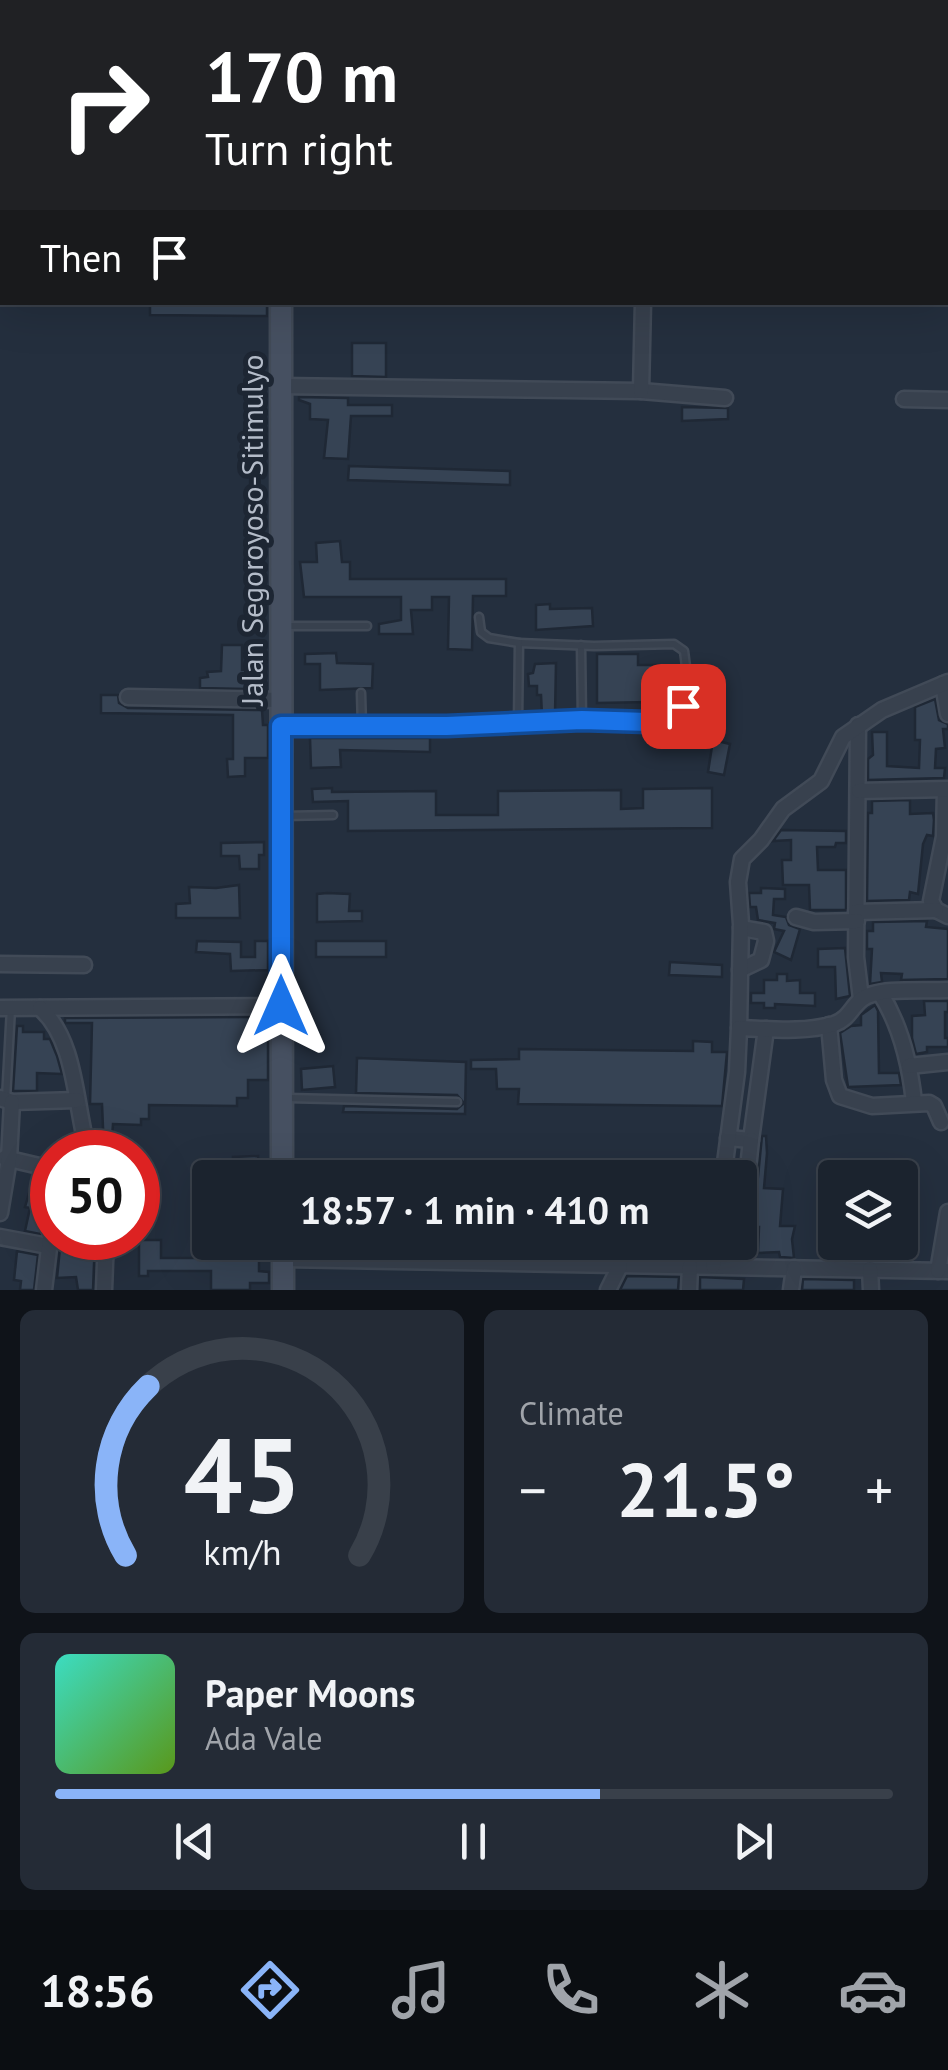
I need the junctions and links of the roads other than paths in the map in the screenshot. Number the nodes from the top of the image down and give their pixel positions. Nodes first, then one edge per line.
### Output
1 (281, 305) edge
2 (643, 305) edge
3 (281, 386) junction
4 (642, 391) junction
5 (725, 398) dead end
6 (904, 399) dead end
7 (948, 400) edge
8 (478, 618) dead end
9 (281, 626) junction
10 (367, 626) dead end
11 (519, 642) junction
12 (581, 646) junction
13 (945, 683) edge
14 (361, 694) dead end
15 (128, 696) dead end
16 (281, 700) junction
17 (948, 714) edge
18 (582, 720) junction
19 (518, 722) junction
20 (281, 726) junction
21 (362, 726) junction
22 (858, 726) junction
23 (946, 789) edge
24 (858, 791) junction
25 (281, 816) junction
26 (333, 816) dead end
27 (945, 848) edge
28 (942, 913) edge
29 (856, 916) junction
30 (796, 917) dead end
31 (741, 928) junction
32 (0, 964) edge
33 (84, 965) dead end
34 (740, 970) junction
35 (948, 990) edge
36 (880, 993) junction
37 (861, 999) junction
38 (281, 1006) junction
39 (5, 1008) edge
40 (40, 1008) junction
41 (829, 1025) junction
42 (739, 1028) junction
43 (766, 1029) junction
44 (948, 1062) edge
45 (908, 1066) junction
46 (282, 1098) junction
47 (6, 1100) edge
48 (77, 1100) junction
49 (458, 1102) dead end
50 (914, 1102) junction
51 (941, 1122) dead end
52 (83, 1130) edge
53 (728, 1138) junction
54 (752, 1140) junction
55 (5, 1158) edge
56 (282, 1160) edge
57 (725, 1160) edge
58 (750, 1160) edge
59 (30, 1164) edge
60 (948, 1212) edge
61 (0, 1214) edge
62 (0, 1237) edge
63 (30, 1243) edge
64 (47, 1260) edge
65 (105, 1260) edge
66 (283, 1260) edge
67 (485, 1260) edge
68 (712, 1260) edge
69 (620, 1266) junction
70 (690, 1266) junction
71 (712, 1266) junction
72 (794, 1268) junction
73 (870, 1269) junction
74 (943, 1271) edge
75 (44, 1290) edge
76 (104, 1290) edge
77 (283, 1290) edge
78 (608, 1290) edge
79 (689, 1290) edge
80 (791, 1290) edge
81 (872, 1290) edge

1 - 3 main road, Jalan Segoroyoso-Sitimulyo
2 - 4 street
3 - 4 street
3 - 9 main road, Jalan Segoroyoso-Sitimulyo
4 - 5 street
6 - 7 street
8 - 11 lane
9 - 10 lane
9 - 16 main road, Jalan Segoroyoso-Sitimulyo
11 - 12 lane
11 - 19 lane
12 - 18 lane
12 - 18 lane
13 - 17 street
13 - 22 street
14 - 21 lane
15 - 16 street
16 - 20 main road, Jalan Segoroyoso-Sitimulyo
18 - 19 lane
19 - 21 lane
20 - 21 lane
20 - 25 main road, Jalan Segoroyoso-Sitimulyo
22 - 24 street
22 - 31 street
23 - 24 street
23 - 27 street
24 - 29 street
25 - 26 lane
25 - 38 main road, Jalan Segoroyoso-Sitimulyo
27 - 28 street
28 - 29 street
29 - 30 street
29 - 37 street
31 - 34 street
31 - 34 street
32 - 33 street
34 - 42 street
35 - 36 street
36 - 37 street
36 - 45 street
37 - 41 street
38 - 40 street
38 - 46 main road, Jalan Segoroyoso-Sitimulyo
39 - 40 street
39 - 47 lane
40 - 48 street
41 - 43 street
41 - 50 street
42 - 43 street
42 - 53 street
43 - 54 street
44 - 45 street
45 - 50 street
46 - 49 lane
46 - 56 main road, Jalan Segoroyoso-Sitimulyo
47 - 48 street
47 - 55 street
48 - 52 street
50 - 51 street
53 - 54 street
53 - 57 street
54 - 58 street
55 - 59 street
55 - 61 street
60 - 74 street
62 - 63 street
64 - 75 street
65 - 76 street
66 - 77 main road
67 - 69 street
68 - 71 street
69 - 70 street
69 - 78 street
70 - 71 street
70 - 79 street
71 - 72 street
72 - 73 street
72 - 80 street
73 - 74 street
73 - 81 street

